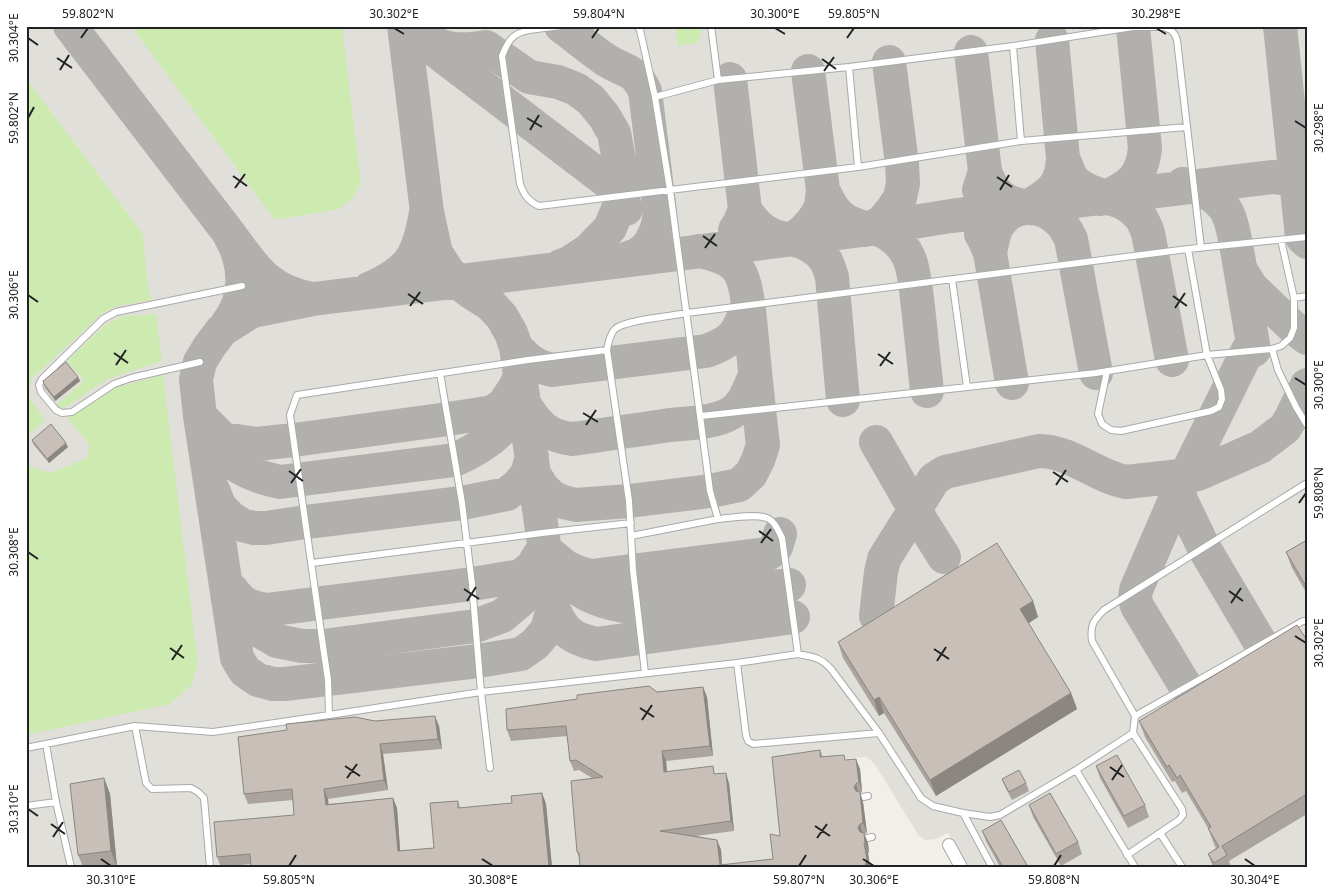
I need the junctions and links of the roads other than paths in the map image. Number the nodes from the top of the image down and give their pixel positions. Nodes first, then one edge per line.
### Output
1 (562, 26) edge
2 (637, 26) edge
3 (711, 26) edge
4 (1133, 27) edge
5 (1013, 46) junction
6 (849, 67) junction
7 (718, 80) junction
8 (655, 97) junction
9 (1187, 127) junction
10 (1021, 142) junction
11 (858, 167) junction
12 (670, 190) junction
13 (1307, 237) edge
14 (1281, 240) junction
15 (1201, 248) junction
16 (1188, 249) junction
17 (952, 279) junction
18 (242, 286) dead end
19 (1307, 296) edge
20 (1294, 298) junction
21 (687, 313) junction
22 (1272, 349) junction
23 (607, 350) junction
24 (1207, 355) junction
25 (200, 362) dead end
26 (1107, 370) junction
27 (440, 373) junction
28 (967, 387) junction
29 (701, 416) junction
30 (1307, 425) edge
31 (1307, 484) edge
32 (718, 519) junction
33 (631, 523) junction
34 (631, 536) junction
35 (466, 544) junction
36 (312, 563) junction
37 (1307, 620) edge
38 (798, 654) junction
39 (737, 663) junction
40 (645, 673) junction
41 (481, 692) junction
42 (329, 714) junction
43 (1135, 716) junction
44 (135, 726) junction
45 (879, 733) junction
46 (1133, 733) junction
47 (46, 744) junction
48 (26, 748) edge
49 (490, 768) dead end
50 (1076, 770) junction
51 (56, 802) junction
52 (26, 806) edge
53 (963, 813) junction
54 (1160, 833) junction
55 (949, 846) dead end
56 (1127, 855) junction
57 (71, 867) edge
58 (210, 867) edge
59 (961, 867) edge
60 (992, 867) edge
61 (1135, 867) edge
62 (1182, 867) edge

1 - 12 lane
2 - 8 lane
3 - 7 lane
4 - 5 lane
4 - 9 lane
5 - 6 lane
5 - 10 lane
6 - 7 lane
6 - 11 lane
7 - 8 lane
8 - 12 lane
9 - 10 lane
9 - 15 lane
10 - 11 lane
11 - 12 lane
12 - 21 lane
13 - 14 lane
14 - 15 lane
14 - 20 lane
15 - 16 lane
16 - 17 lane
16 - 24 lane
17 - 21 lane
17 - 28 lane
18 - 25 lane
19 - 20 lane
20 - 22 lane
21 - 23 lane
21 - 29 lane
22 - 24 lane
22 - 30 lane
23 - 27 lane
23 - 33 lane
24 - 26 lane
24 - 26 lane
26 - 28 lane
27 - 35 lane
27 - 36 lane
28 - 29 lane
29 - 32 lane
31 - 43 lane
32 - 34 lane
32 - 38 lane
33 - 34 lane
33 - 35 lane
34 - 40 lane
35 - 36 lane
35 - 41 lane
36 - 42 lane
37 - 43 lane
38 - 39 lane
38 - 45 lane
39 - 40 lane
39 - 45 lane
40 - 41 lane
41 - 42 lane
41 - 49 lane
42 - 44 lane
43 - 46 lane
44 - 47 lane
44 - 58 lane
45 - 53 lane
46 - 50 lane
46 - 54 lane
47 - 48 lane
47 - 51 lane
50 - 53 lane
50 - 56 lane
51 - 52 lane
51 - 57 lane
53 - 60 lane
54 - 56 lane
54 - 62 lane
55 - 59 street
56 - 61 lane

